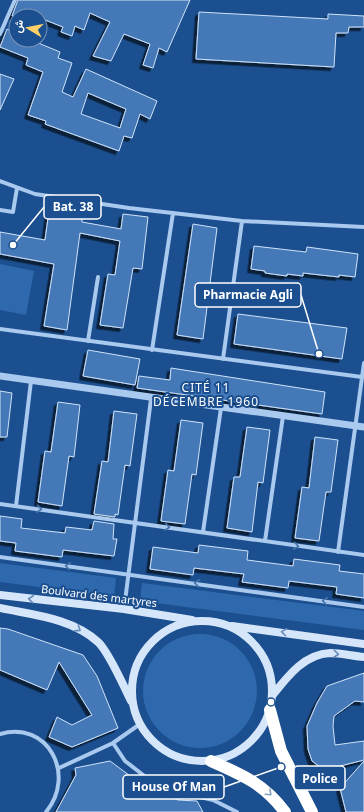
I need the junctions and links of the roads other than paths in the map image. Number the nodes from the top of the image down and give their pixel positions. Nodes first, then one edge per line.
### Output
1 (15, 0) edge
2 (0, 34) edge
3 (0, 181) edge
4 (17, 188) junction
5 (0, 210) edge
6 (173, 213) junction
7 (242, 221) junction
8 (364, 227) edge
9 (98, 277) dead end
10 (0, 329) edge
11 (88, 341) junction
12 (152, 350) junction
13 (223, 359) junction
14 (364, 364) edge
15 (0, 376) edge
16 (362, 377) junction
17 (31, 381) junction
18 (151, 399) junction
19 (221, 408) junction
20 (282, 416) junction
21 (355, 426) junction
22 (364, 427) edge
23 (0, 504) edge
24 (16, 506) junction
25 (136, 523) junction
26 (203, 532) junction
27 (265, 541) junction
28 (338, 552) junction
29 (364, 555) edge
30 (0, 557) edge
31 (129, 574) junction
32 (0, 595) edge
33 (364, 607) edge
34 (0, 608) edge
35 (124, 609) junction
36 (195, 621) junction
37 (225, 625) junction
38 (364, 644) edge
39 (364, 657) edge
40 (272, 696) junction
41 (133, 704) junction
42 (270, 710) junction
43 (140, 724) junction
44 (0, 734) edge
45 (113, 743) junction
46 (211, 761) junction
47 (59, 768) junction
48 (230, 811) edge
49 (46, 812) edge
50 (238, 812) edge
51 (286, 812) edge
52 (312, 812) edge

1 - 2 street
3 - 4 street
4 - 5 street
4 - 6 street
6 - 7 street
6 - 12 street
7 - 8 street
7 - 13 street
9 - 11 street
10 - 11 street
11 - 12 street
12 - 13 street
13 - 16 street
14 - 16 street
15 - 17 street
16 - 21 street
17 - 18 street
17 - 24 street
18 - 19 street
18 - 25 street
19 - 20 street
19 - 26 street
20 - 21 street
20 - 27 street
21 - 22 street
21 - 28 street
23 - 24 street
24 -> 25 street
25 -> 26 street
25 - 31 street
26 - 27 street
27 -> 28 street
28 - 29 street
31 -> 30 street
33 -> 31 street
31 - 35 street
35 -> 32 main road, Boulvard des martyres
34 -> 41 main road
35 - 36 main road, Boulvard des martyres
36 - 37 main road
36 - 41 main road
38 -> 37 main road
37 - 40 main road
40 -> 39 main road
40 - 42 main road
41 - 43 main road
42 - 46 main road
42 - 52 highway
43 - 45 street
43 - 46 main road
44 - 47 street
45 - 47 street
45 - 48 street
46 -> 51 highway
47 - 49 street
48 - 50 street

